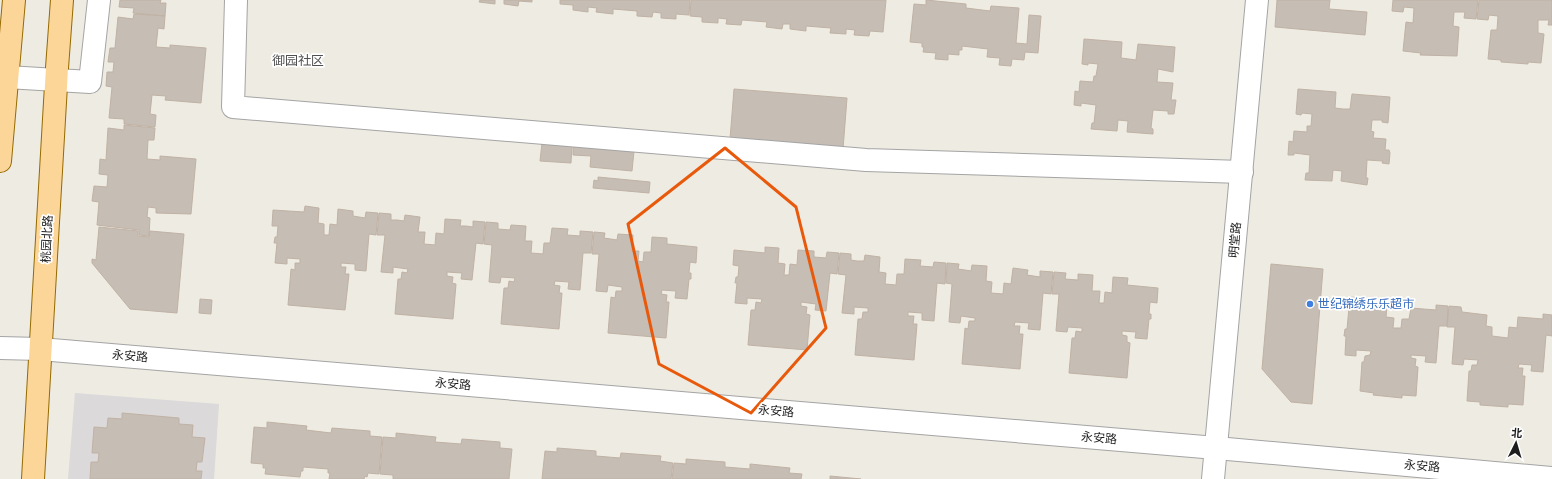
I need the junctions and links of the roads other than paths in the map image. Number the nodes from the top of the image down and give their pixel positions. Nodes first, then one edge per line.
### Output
1 (14, 0) edge
2 (62, 0) edge
3 (99, 0) edge
4 (236, 0) edge
5 (1257, 0) edge
6 (7, 77) junction
7 (56, 79) junction
8 (0, 161) edge
9 (1242, 172) junction
10 (0, 348) edge
11 (40, 349) junction
12 (1216, 448) junction
13 (1552, 478) edge
14 (32, 479) edge
15 (1213, 479) edge

1 - 6 main road
2 - 7 main road, 桃园北路
3 - 7 street
4 - 9 street
5 - 9 street, 明堂路
6 - 7 street
6 - 8 main road
7 - 11 main road, 桃园北路
9 - 12 street, 明堂路
10 - 11 street, 永安路
11 - 12 street, 永安路
11 - 14 main road, 桃园北路
12 - 13 street, 永安路
12 - 15 street, 明堂路

